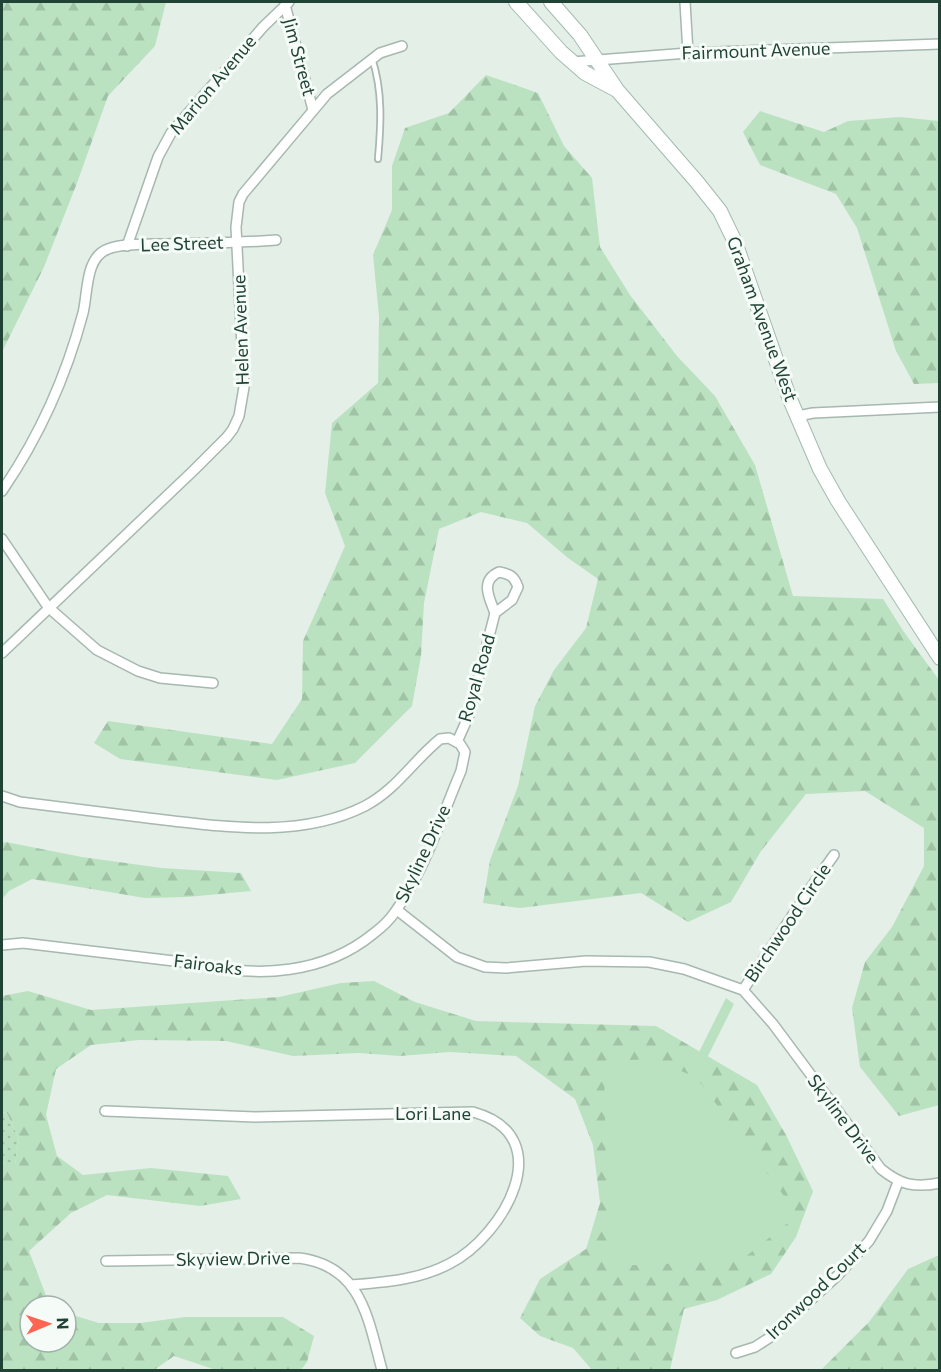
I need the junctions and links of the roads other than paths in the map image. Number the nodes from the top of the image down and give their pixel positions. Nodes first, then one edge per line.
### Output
1 (516, 2) edge
2 (551, 2) edge
3 (685, 2) edge
4 (287, 3) edge
5 (939, 44) edge
6 (402, 46) dead end
7 (688, 53) junction
8 (372, 58) junction
9 (596, 59) junction
10 (572, 62) junction
11 (617, 90) junction
12 (313, 110) junction
13 (378, 159) dead end
14 (276, 240) dead end
15 (237, 243) junction
16 (127, 246) junction
17 (939, 407) edge
18 (798, 417) junction
19 (2, 491) edge
20 (2, 539) edge
21 (48, 607) junction
22 (495, 614) dead end
23 (2, 653) edge
24 (939, 658) edge
25 (213, 683) dead end
26 (457, 742) junction
27 (2, 796) edge
28 (834, 855) dead end
29 (397, 910) junction
30 (2, 945) edge
31 (743, 990) junction
32 (105, 1112) dead end
33 (898, 1182) junction
34 (939, 1183) edge
35 (106, 1262) dead end
36 (351, 1285) junction
37 (736, 1353) dead end
38 (382, 1371) edge

1 - 10 street
2 - 9 street, Graham Avenue West
3 - 7 street
4 - 12 street, Jim Street
4 - 16 street, Marion Avenue
5 - 7 street, Fairmount Avenue
6 - 8 street, Helen Avenue
7 - 9 street, Fairmount Avenue
8 - 12 street, Helen Avenue
8 - 13 lane
9 - 10 street, Fairmount Avenue
9 - 11 street, Graham Avenue West
10 - 11 street
11 - 18 street, Graham Avenue West
12 - 15 street, Helen Avenue
14 - 15 street, Lee Street
15 - 16 street, Lee Street
15 - 21 street, Helen Avenue
16 - 19 street, Lee Street
17 - 18 street
18 - 24 street, Graham Avenue West
20 - 21 street
21 - 23 street
21 - 25 street
22 - 26 street, Royal Road
26 - 27 street
26 - 29 street, Skyline Drive
28 - 31 street, Birchwood Circle
29 - 30 street, Fairoaks
29 - 31 street, Skyline Drive
31 - 33 street, Skyline Drive
32 - 36 street, Lori Lane
33 - 34 street
33 - 37 street, Ironwood Court
35 - 36 street, Skyview Drive
36 - 38 street

